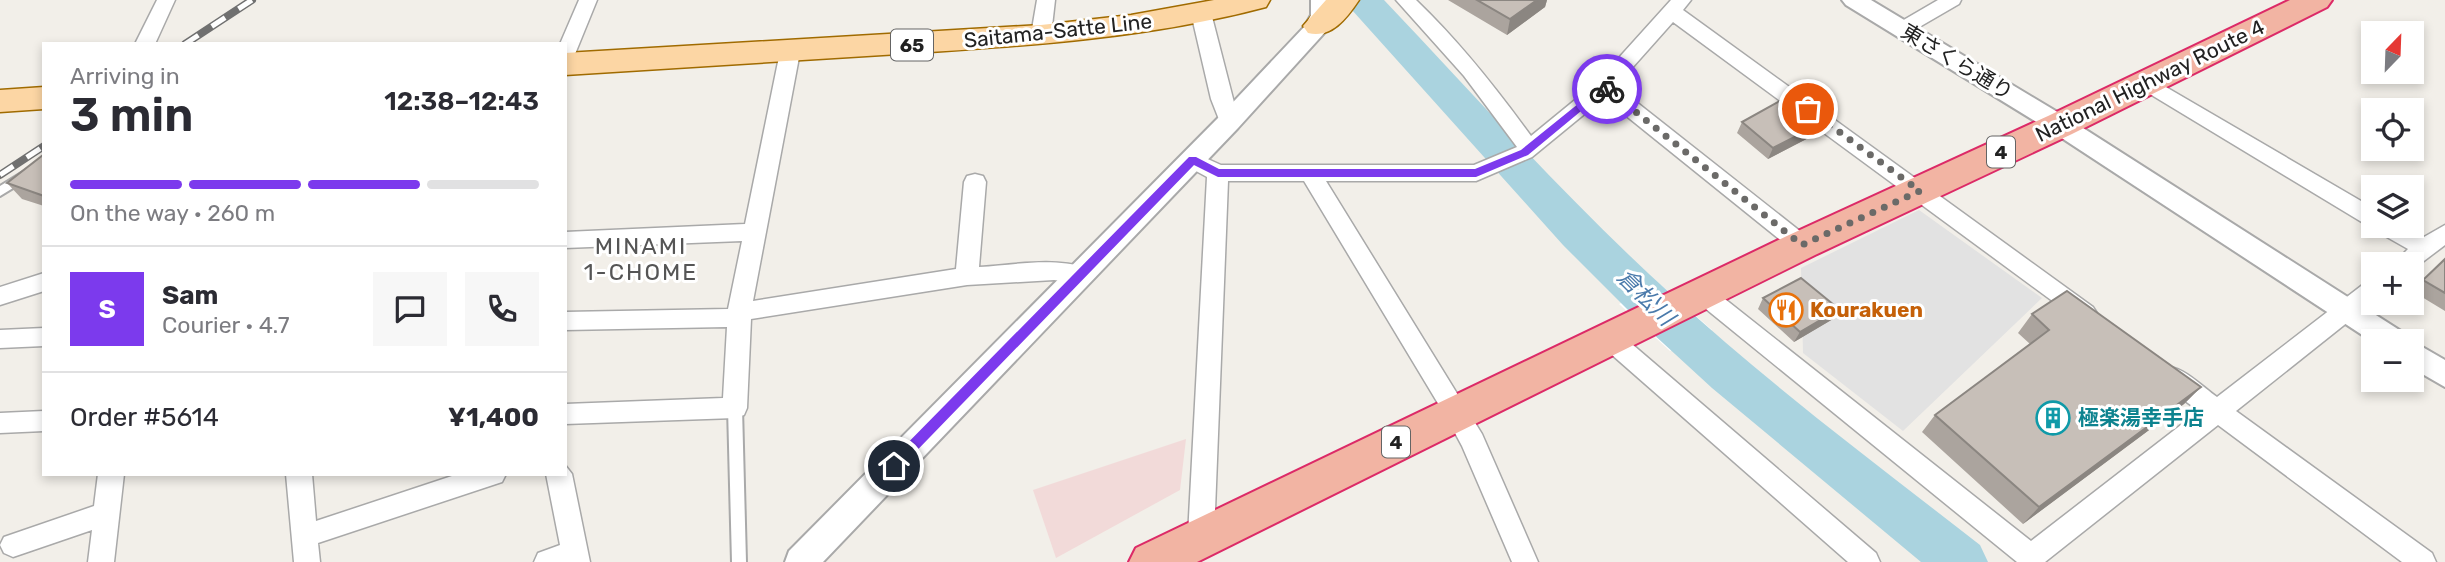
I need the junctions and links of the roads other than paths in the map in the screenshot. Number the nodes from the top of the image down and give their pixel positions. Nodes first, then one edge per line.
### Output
1 (166, 0) edge
2 (588, 0) edge
3 (1046, 0) edge
4 (1255, 0) edge
5 (1344, 0) edge
6 (1405, 0) edge
7 (1854, 0) edge
8 (1952, 0) edge
9 (2316, 0) edge
10 (1678, 6) edge
11 (1200, 13) junction
12 (1321, 13) edge
13 (1902, 29) junction
14 (1041, 35) junction
15 (146, 42) edge
16 (567, 49) edge
17 (790, 52) junction
18 (567, 64) edge
19 (2147, 83) junction
20 (1604, 87) junction
21 (42, 98) edge
22 (0, 101) edge
23 (1229, 122) junction
24 (2060, 125) junction
25 (1527, 150) junction
26 (1192, 160) junction
27 (42, 164) edge
28 (1218, 173) junction
29 (1311, 174) junction
30 (975, 182) dead end
31 (1920, 191) junction
32 (0, 192) edge
33 (2361, 211) edge
34 (754, 232) junction
35 (2445, 233) edge
36 (2407, 238) edge
37 (567, 240) edge
38 (1802, 245) junction
39 (2424, 248) junction
40 (2419, 252) edge
41 (1080, 274) junction
42 (967, 276) junction
43 (42, 283) edge
44 (0, 296) edge
45 (1694, 299) junction
46 (2361, 299) edge
47 (2347, 310) junction
48 (739, 315) junction
49 (567, 321) edge
50 (2376, 329) edge
51 (2108, 330) edge
52 (1626, 333) junction
53 (42, 337) edge
54 (0, 339) edge
55 (2424, 361) edge
56 (2152, 363) edge
57 (2445, 375) edge
58 (735, 408) junction
59 (1457, 413) junction
60 (2218, 413) junction
61 (567, 414) edge
62 (42, 421) edge
63 (0, 423) edge
64 (111, 476) edge
65 (299, 476) edge
66 (488, 476) edge
67 (559, 476) edge
68 (107, 513) junction
69 (13, 545) dead end
70 (306, 549) edge
71 (1200, 549) edge
72 (576, 557) edge
73 (2034, 559) edge
74 (101, 562) edge
75 (547, 562) edge
76 (739, 562) edge
77 (801, 562) edge
78 (1152, 562) edge
79 (1525, 562) edge
80 (1867, 562) edge
81 (2423, 562) edge

1 - 15 street
2 - 16 street
3 - 14 street
4 - 11 main road, Saitama-Satte Line / 65
5 - 12 main road
6 - 25 street
7 - 13 street, 東さくら通り
8 - 13 street
9 - 19 highway, National Highway Route 4 / 4
10 - 20 street
10 - 31 street
11 - 14 main road, Saitama-Satte Line / 65
11 - 23 street
12 - 23 street
13 - 24 street, 東さくら通り
14 - 17 main road, Saitama-Satte Line / 65
17 - 18 main road, Saitama-Satte Line / 65
17 - 34 street
19 - 24 highway, National Highway Route 4 / 4
19 - 33 street
20 - 25 street
20 - 38 street
21 - 22 main road
23 - 26 street
24 - 31 highway, National Highway Route 4 / 4
24 - 47 street, 東さくら通り
25 - 29 street
26 - 28 street
26 - 41 street
27 - 32 lane
28 - 29 street
28 - 71 street
29 - 59 street
30 - 42 street
31 - 38 highway, National Highway Route 4 / 4
31 - 51 street
34 - 37 street
34 - 48 street
35 - 39 street
36 - 39 street
38 - 45 highway, National Highway Route 4 / 4
39 - 40 street
41 - 42 street
41 - 77 street
42 - 48 street
43 - 44 street
45 - 52 highway, National Highway Route 4 / 4
45 - 73 street
46 - 47 street
47 - 50 street, 東さくら通り
47 - 60 street
48 - 49 street
48 - 58 street
52 - 59 highway, National Highway Route 4 / 4
52 - 80 street
53 - 54 street
55 - 57 street
56 - 60 street
58 - 61 street
58 - 76 lane
59 - 71 highway, National Highway Route 4 / 4
59 - 79 street
60 - 73 street
60 - 81 street
62 - 63 street
64 - 68 street
65 - 70 street
66 - 70 street
67 - 72 street
68 - 69 street
68 - 74 street
71 - 78 highway, National Highway Route 4 / 4
72 - 75 street

